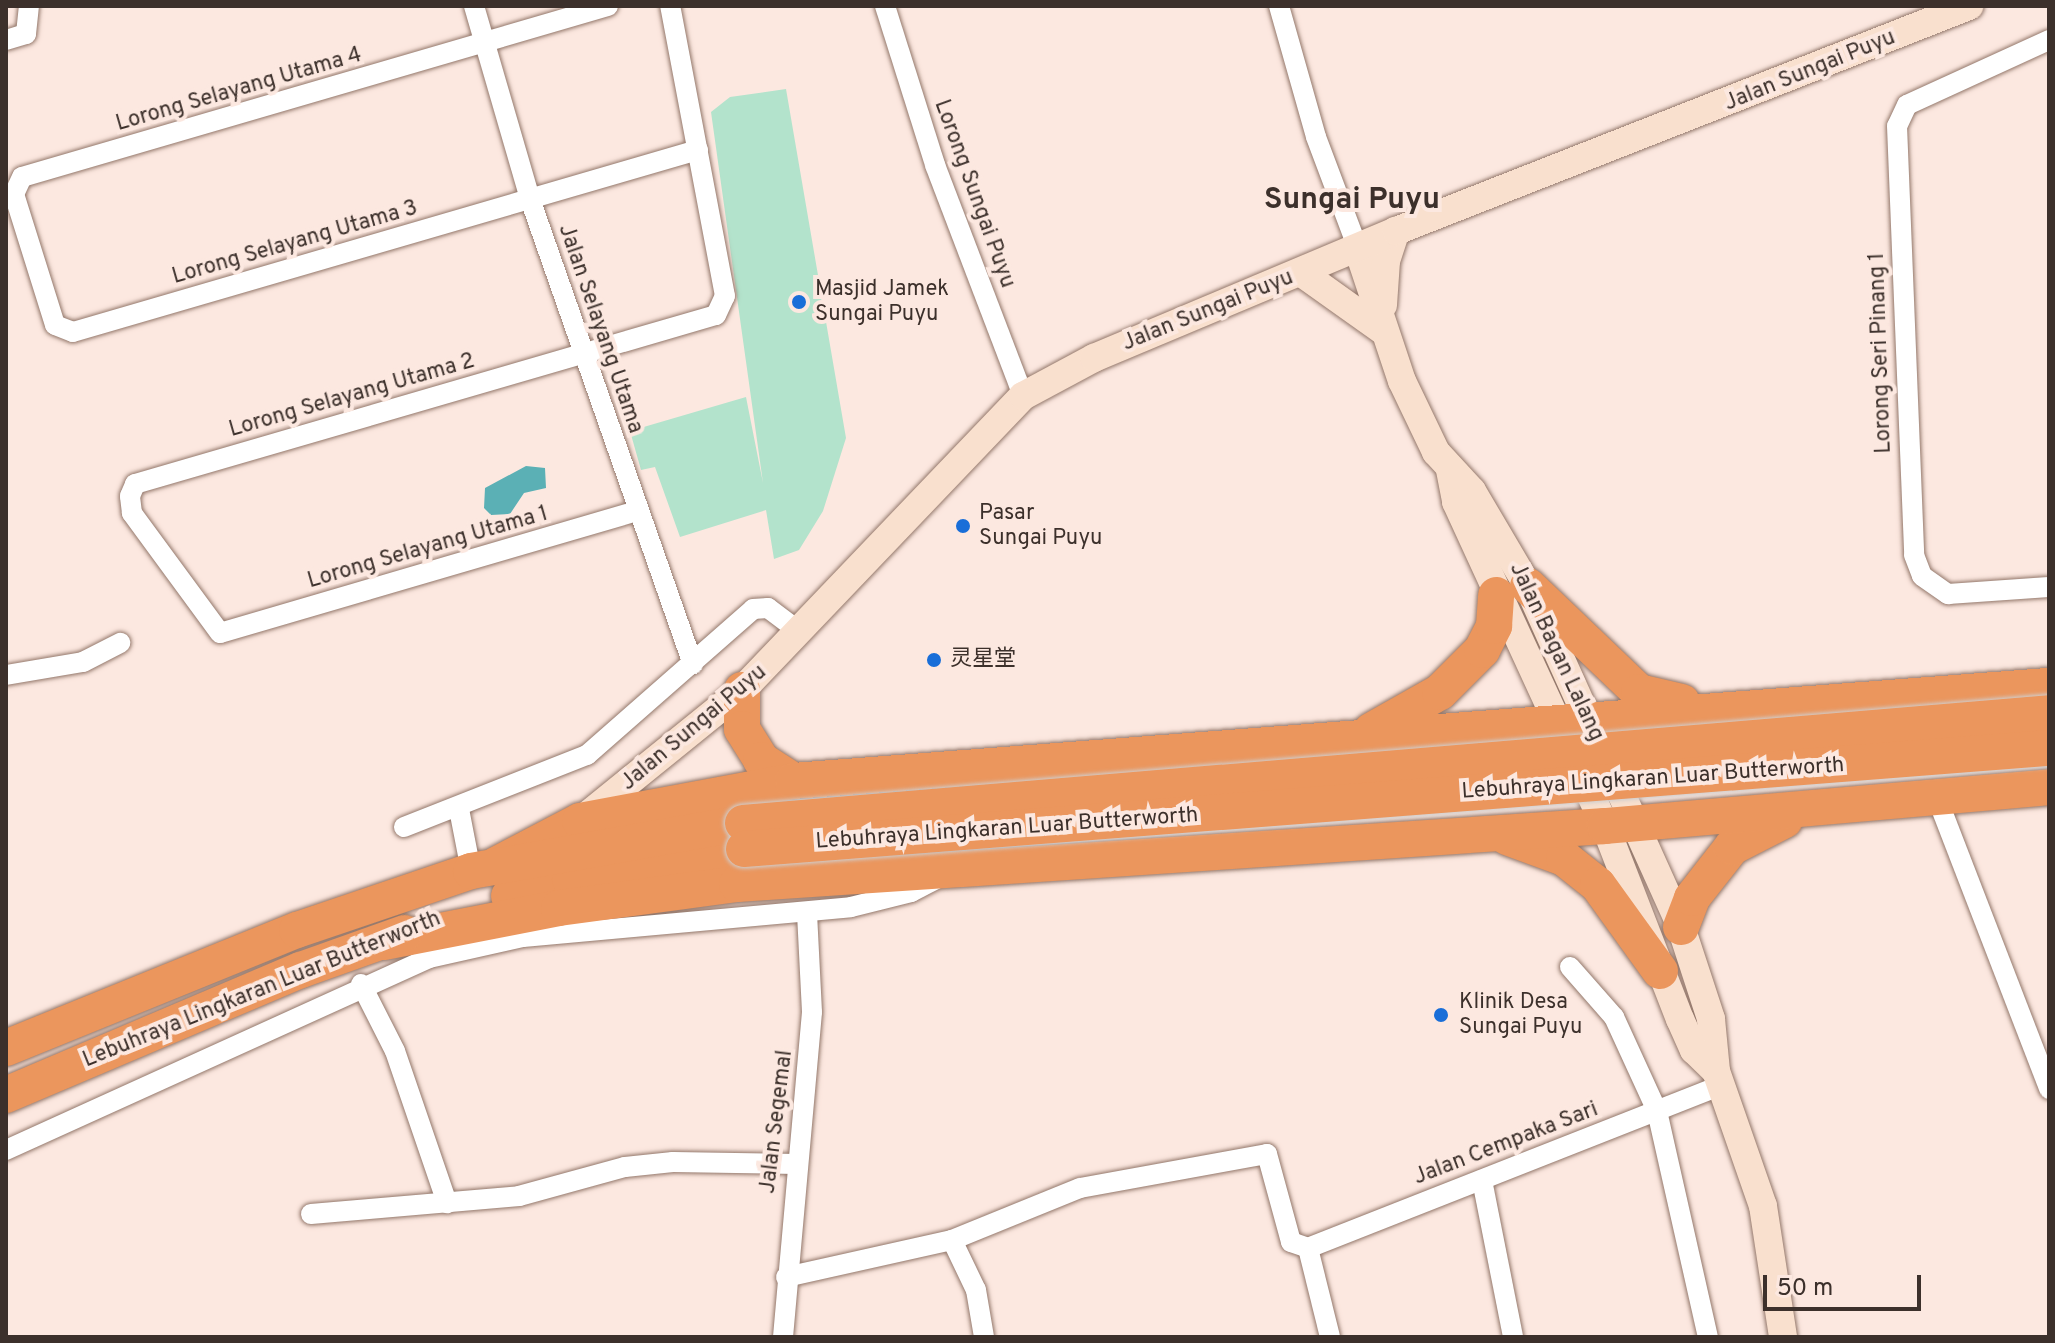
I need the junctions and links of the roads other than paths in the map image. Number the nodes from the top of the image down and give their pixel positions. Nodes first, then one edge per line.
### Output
1 (29, 6) edge
2 (474, 6) edge
3 (608, 6) edge
4 (670, 6) edge
5 (885, 6) edge
6 (1279, 6) edge
7 (1969, 6) edge
8 (6, 40) edge
9 (2049, 40) edge
10 (488, 43) junction
11 (698, 150) junction
12 (530, 199) junction
13 (1396, 231) junction
14 (1358, 249) junction
15 (1302, 273) junction
16 (1382, 330) junction
17 (73, 332) joint
18 (583, 354) junction
19 (1023, 396) junction
20 (637, 511) junction
21 (2049, 587) edge
22 (1512, 590) junction
23 (232, 631) joint
24 (799, 631) junction
25 (120, 643) dead end
26 (693, 664) junction
27 (6, 675) edge
28 (2049, 686) edge
29 (742, 690) junction
30 (1743, 708) junction
31 (2049, 713) edge
32 (1574, 721) junction
33 (1434, 730) junction
34 (1363, 735) junction
35 (2049, 748) edge
36 (793, 781) junction
37 (2049, 787) edge
38 (1937, 798) junction
39 (459, 809) junction
40 (1817, 809) junction
41 (1753, 815) junction
42 (580, 821) junction
43 (1620, 825) junction
44 (404, 827) dead end
45 (1490, 832) junction
46 (1453, 833) junction
47 (743, 836) junction
48 (483, 868) junction
49 (957, 868) junction
50 (807, 913) junction
51 (1681, 927) junction
52 (384, 942) junction
53 (1570, 967) dead end
54 (1660, 971) junction
55 (361, 984) junction
56 (6, 1048) edge
57 (1719, 1078) junction
58 (2049, 1089) edge
59 (6, 1095) edge
60 (1657, 1111) junction
61 (6, 1150) edge
62 (798, 1164) junction
63 (1482, 1180) junction
64 (447, 1203) junction
65 (311, 1214) dead end
66 (952, 1240) junction
67 (1308, 1248) junction
68 (786, 1277) junction
69 (783, 1337) edge
70 (984, 1337) edge
71 (1330, 1337) edge
72 (1513, 1337) edge
73 (1708, 1337) edge
74 (1783, 1337) edge

1 - 8 street
2 - 10 street, Jalan Selayang Utama
3 - 10 street, Lorong Selayang Utama 4
4 - 11 street
5 - 19 street, Lorong Sungai Puyu
6 - 14 street
7 - 13 main road, Jalan Sungai Puyu
9 - 21 street, Lorong Seri Pinang 1
10 - 12 street, Jalan Selayang Utama
10 - 17 street, Lorong Selayang Utama 4
11 - 12 street, Lorong Selayang Utama 3
11 - 18 street, Lorong Selayang Utama 2
12 - 17 street, Lorong Selayang Utama 3
12 - 18 street, Jalan Selayang Utama
13 - 14 main road, Jalan Sungai Puyu
13 - 16 main road
14 - 15 main road, Jalan Sungai Puyu
14 - 16 main road, Jalan Bagan Lalang
15 - 16 main road
15 - 19 main road, Jalan Sungai Puyu
16 - 22 main road, Jalan Bagan Lalang
18 - 20 street, Jalan Selayang Utama
18 - 23 street, Lorong Selayang Utama 2
19 - 24 main road, Jalan Sungai Puyu
20 - 23 street, Lorong Selayang Utama 1
20 - 26 street, Jalan Selayang Utama
22 - 30 highway
22 - 32 main road, Jalan Bagan Lalang
22 - 34 highway
24 - 26 street
24 - 29 main road, Jalan Sungai Puyu
25 - 27 street
26 - 39 street
28 - 30 highway
29 - 36 highway
29 - 42 main road, Jalan Sungai Puyu
30 - 32 highway
30 - 41 highway
31 - 47 highway, Lebuhraya Lingkaran Luar Butterworth, bridge
32 - 33 highway
32 - 43 main road, Jalan Bagan Lalang
33 - 34 highway
33 - 46 highway
34 - 36 highway
35 - 47 highway, Lebuhraya Lingkaran Luar Butterworth, bridge
36 - 42 highway
37 - 38 highway
38 - 40 highway
38 - 58 street
39 - 44 street
39 - 48 street
40 - 41 highway
40 - 51 highway
41 - 43 highway
42 - 48 highway
43 - 45 highway
43 - 51 main road, Jalan Bagan Lalang
43 - 54 main road, Jalan Bagan Lalang
45 - 46 highway
45 - 54 highway
46 - 49 highway
47 - 48 highway, Lebuhraya Lingkaran Luar Butterworth
47 - 52 highway, Lebuhraya Lingkaran Luar Butterworth
48 - 56 highway, Lebuhraya Lingkaran Luar Butterworth
49 - 50 street
49 - 52 highway
50 - 55 street
50 - 62 street, Jalan Segemal
51 - 57 main road, Jalan Bagan Lalang
52 - 59 highway, Lebuhraya Lingkaran Luar Butterworth
53 - 60 street
54 - 57 main road, Jalan Bagan Lalang
55 - 61 street
55 - 64 street
57 - 60 street, Jalan Cempaka Sari
57 - 74 main road, Jalan Bagan Lalang
60 - 63 street, Jalan Cempaka Sari
60 - 73 street
62 - 64 street
62 - 68 street, Jalan Segemal
63 - 67 street, Jalan Cempaka Sari
63 - 72 street
64 - 65 street
66 - 67 street
66 - 68 street
66 - 70 street
67 - 71 street
68 - 69 street, Jalan Segemal

